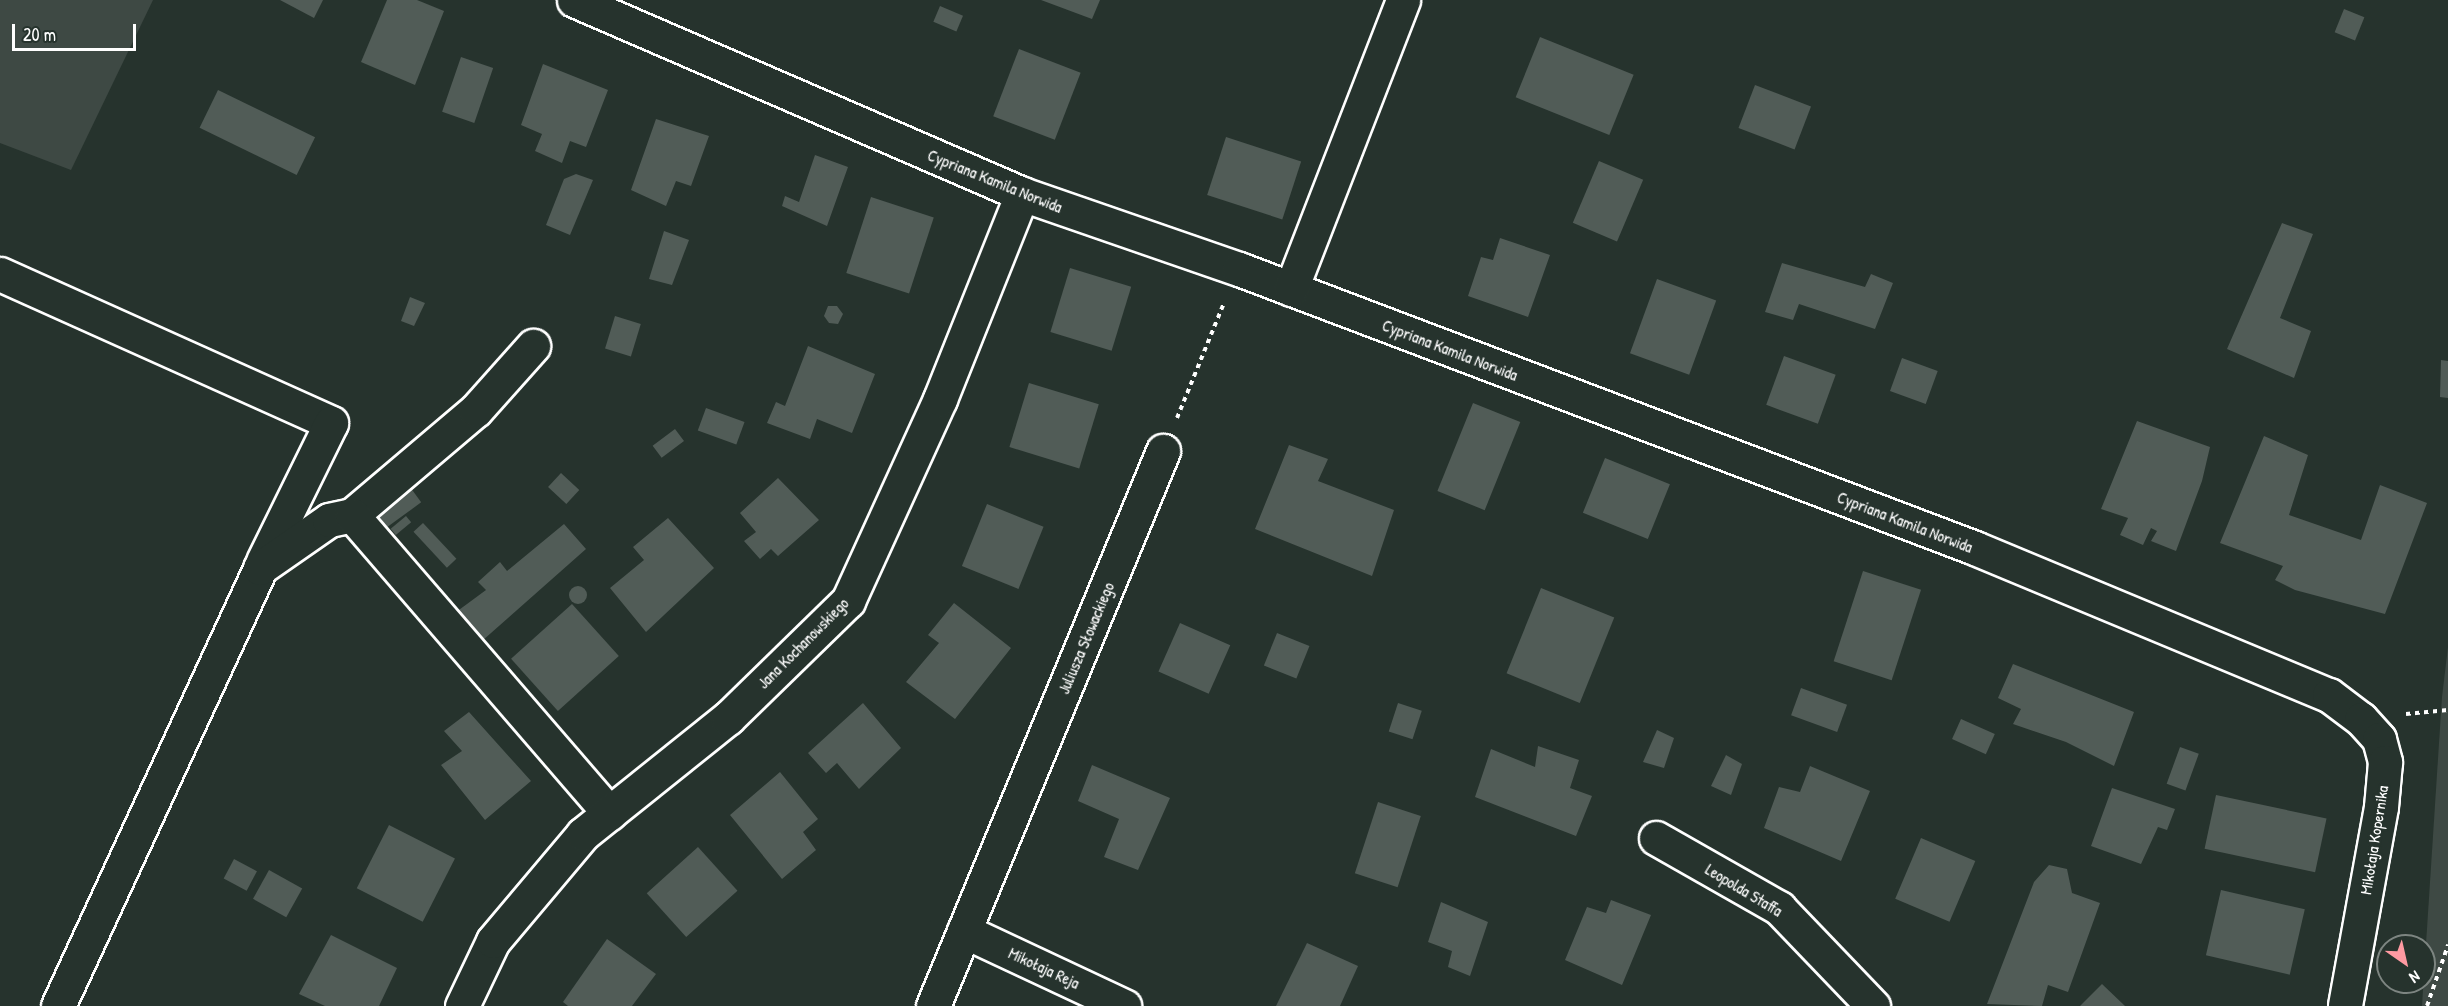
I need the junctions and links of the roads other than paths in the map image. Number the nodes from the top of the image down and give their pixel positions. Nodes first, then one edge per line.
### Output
1 (574, 0) edge
2 (1403, 0) edge
3 (1022, 195) junction
4 (0, 274) edge
5 (1291, 289) junction
6 (533, 346) dead end
7 (1163, 451) road end
8 (352, 515) junction
9 (260, 568) junction
10 (2329, 695) joint
11 (609, 813) junction
12 (1656, 838) dead end
13 (964, 931) junction
14 (58, 1006) edge
15 (462, 1006) edge
16 (933, 1006) edge
17 (1124, 1006) edge
18 (1873, 1006) edge
19 (2345, 1006) edge

1 - 3 street, Cypriana Kamila Norwida
2 - 5 street
3 - 5 street, Cypriana Kamila Norwida
3 - 11 street, Jana Kochanowskiego
4 - 9 street
5 - 10 street, Cypriana Kamila Norwida
6 - 8 street
7 - 13 street, Juliusza Słowackiego
8 - 9 street
8 - 11 street
9 - 14 street
10 - 19 street, Mikołaja Kopernika
11 - 15 street, Jana Kochanowskiego
12 - 18 street, Leopolda Staffa
13 - 16 street, Juliusza Słowackiego
13 - 17 street, Mikołaja Reja

